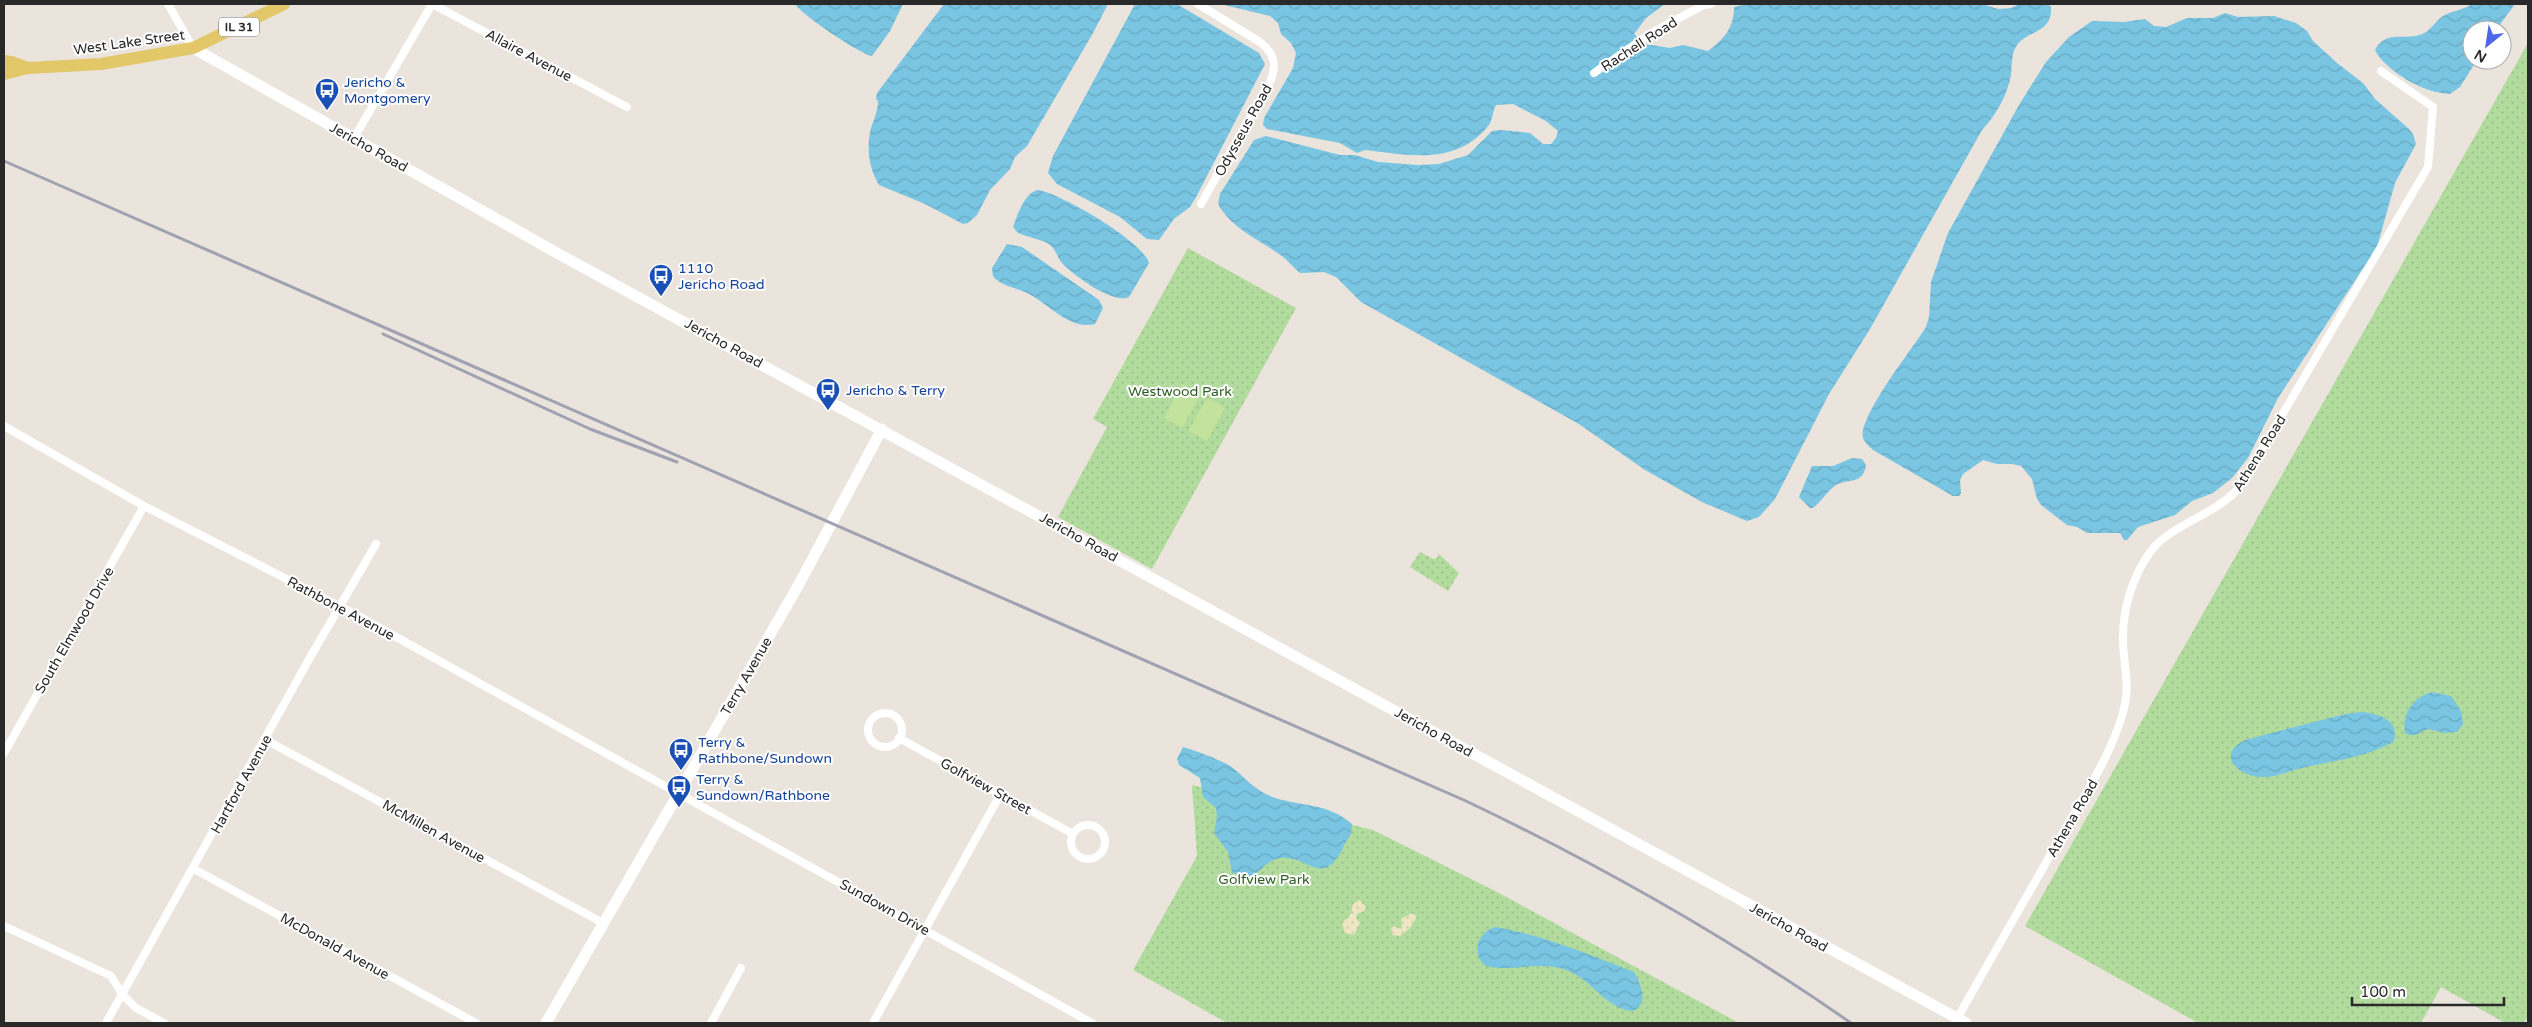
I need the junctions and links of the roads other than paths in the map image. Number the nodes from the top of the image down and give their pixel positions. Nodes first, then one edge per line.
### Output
1 (168, 4) edge
2 (284, 4) edge
3 (432, 4) edge
4 (1198, 4) edge
5 (1711, 4) edge
6 (193, 48) junction
7 (4, 61) edge
8 (28, 68) junction
9 (2381, 71) dead end
10 (1594, 73) dead end
11 (4, 74) edge
12 (627, 107) dead end
13 (354, 138) junction
14 (1202, 204) dead end
15 (4, 426) edge
16 (882, 430) junction
17 (144, 506) junction
18 (376, 544) dead end
19 (341, 606) junction
20 (899, 738) junction
21 (266, 740) junction
22 (4, 753) edge
23 (678, 792) junction
24 (1000, 795) junction
25 (1072, 834) junction
26 (194, 869) junction
27 (603, 923) junction
28 (4, 926) edge
29 (926, 930) junction
30 (741, 968) dead end
31 (122, 994) junction
32 (1083, 1021) edge
33 (1962, 1021) edge
34 (106, 1023) edge
35 (164, 1023) edge
36 (476, 1023) edge
37 (546, 1023) edge
38 (711, 1023) edge
39 (872, 1023) edge
40 (1092, 1023) edge

1 - 6 street
2 - 6 main road, West Lake Street / IL 31
3 - 12 street, Allaire Avenue
3 - 13 street
4 - 14 street, Odysseus Road
5 - 10 street, Rachell Road
6 - 8 main road, West Lake Street / IL 31
6 - 13 main road, Jericho Road
7 - 8 main road, West Lake Street / IL 31
8 - 11 main road, West Lake Street / IL 31
9 - 33 street, Athena Road
13 - 16 main road, Jericho Road
15 - 17 street, Rathbone Avenue
16 - 23 main road, Terry Avenue
16 - 33 main road, Jericho Road
17 - 19 street, Rathbone Avenue
17 - 22 street, South Elmwood Drive
18 - 19 street, Hartford Avenue
19 - 21 street, Hartford Avenue
19 - 23 street, Rathbone Avenue
20 - 20 street
20 - 24 street, Golfview Street
21 - 26 street, Hartford Avenue
21 - 27 street, McMillen Avenue
23 - 27 main road, Terry Avenue
23 - 29 street, Sundown Drive
24 - 25 street, Golfview Street
24 - 29 street
25 - 25 street
26 - 31 street, Hartford Avenue
26 - 36 street, McDonald Avenue
27 - 37 main road, Terry Avenue
28 - 31 street
29 - 32 street, Sundown Drive
29 - 39 street
30 - 38 street
31 - 34 street, Hartford Avenue
31 - 35 street
32 - 40 street, Sundown Drive

